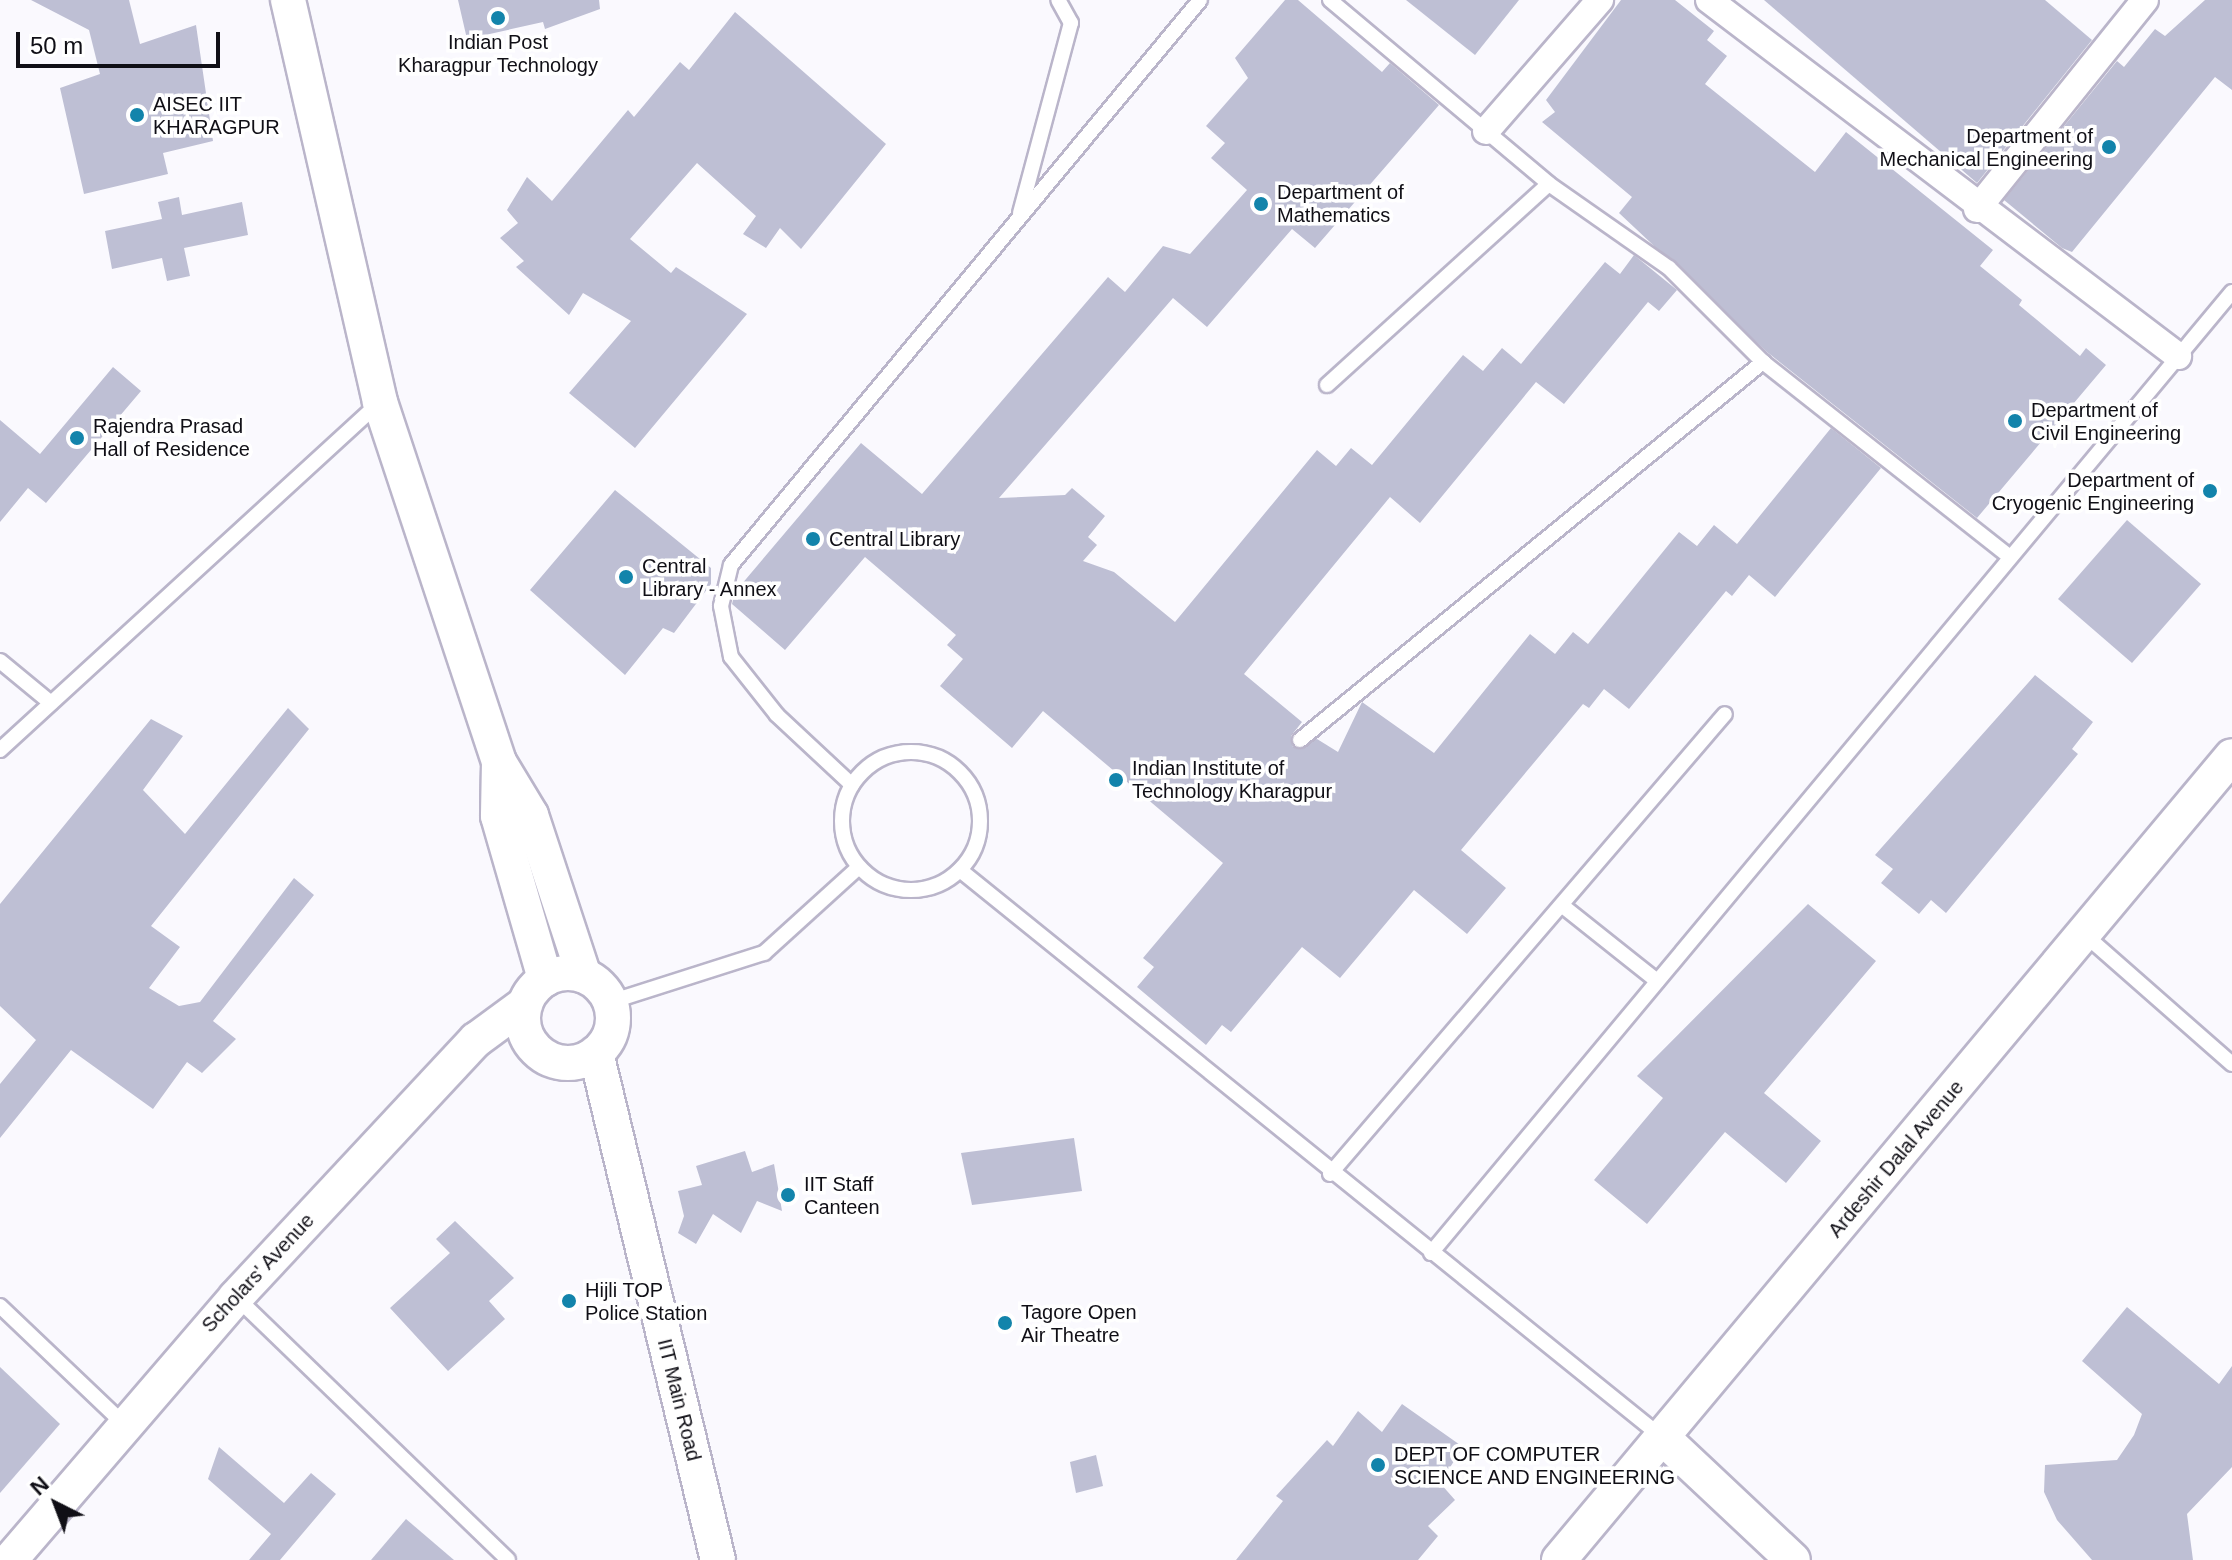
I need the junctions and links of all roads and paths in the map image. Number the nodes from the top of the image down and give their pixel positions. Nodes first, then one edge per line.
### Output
1 (288, 0) edge
2 (1058, 0) edge
3 (1200, 0) edge
4 (1330, 0) edge
5 (1600, 0) edge
6 (1709, 0) edge
7 (2145, 0) edge
8 (1486, 131) junction
9 (1549, 184) junction
10 (1977, 209) junction
11 (1018, 219) junction
12 (2232, 292) edge
13 (2178, 356) junction
14 (1763, 362) junction
15 (1327, 385) dead end
16 (380, 402) junction
17 (2009, 556) junction
18 (0, 661) edge
19 (51, 703) junction
20 (1725, 714) dead end
21 (1300, 740) dead end
22 (0, 750) edge
23 (2232, 756) edge
24 (499, 762) junction
25 (852, 785) junction
26 (859, 867) junction
27 (960, 870) junction
28 (1564, 907) junction
29 (2084, 934) junction
30 (584, 976) junction
31 (1657, 981) junction
32 (535, 992) junction
33 (610, 1002) junction
34 (596, 1053) junction
35 (2232, 1064) edge
36 (1330, 1174) junction
37 (1431, 1253) junction
38 (236, 1297) junction
39 (0, 1306) edge
40 (122, 1422) junction
41 (1663, 1438) junction
42 (10, 1560) edge
43 (508, 1560) edge
44 (718, 1560) edge
45 (1559, 1560) edge
46 (1793, 1560) edge

1 - 16 street
2 - 11 lane
3 - 11 lane
4 - 8 lane
5 - 8 street
6 - 10 street
7 - 10 street
8 - 9 lane
9 - 14 lane
9 - 15 lane
10 - 13 street
11 - 25 lane
12 - 13 lane
13 - 17 lane
14 - 17 lane
14 - 21 lane
16 - 19 lane
16 - 24 street
17 - 31 lane
18 - 19 lane
19 - 22 lane
20 - 28 lane
23 - 29 street, Ardeshir Dalal Avenue
24 - 30 street
24 - 32 street
25 - 26 lane
25 - 27 lane
26 - 27 lane
26 - 33 lane
27 - 36 lane
28 - 31 lane
28 - 36 lane
29 - 35 lane
29 - 41 street, Ardeshir Dalal Avenue
30 - 32 street
30 - 33 street
31 - 37 lane
32 - 34 street
32 - 38 street, Scholars' Avenue
33 - 34 street
34 - 44 street, IIT Main Road
36 - 37 lane
37 - 41 lane
38 - 40 street, Scholars' Avenue
38 - 43 lane
39 - 40 lane
40 - 42 street, Scholars' Avenue
41 - 45 street, Ardeshir Dalal Avenue
41 - 46 street

